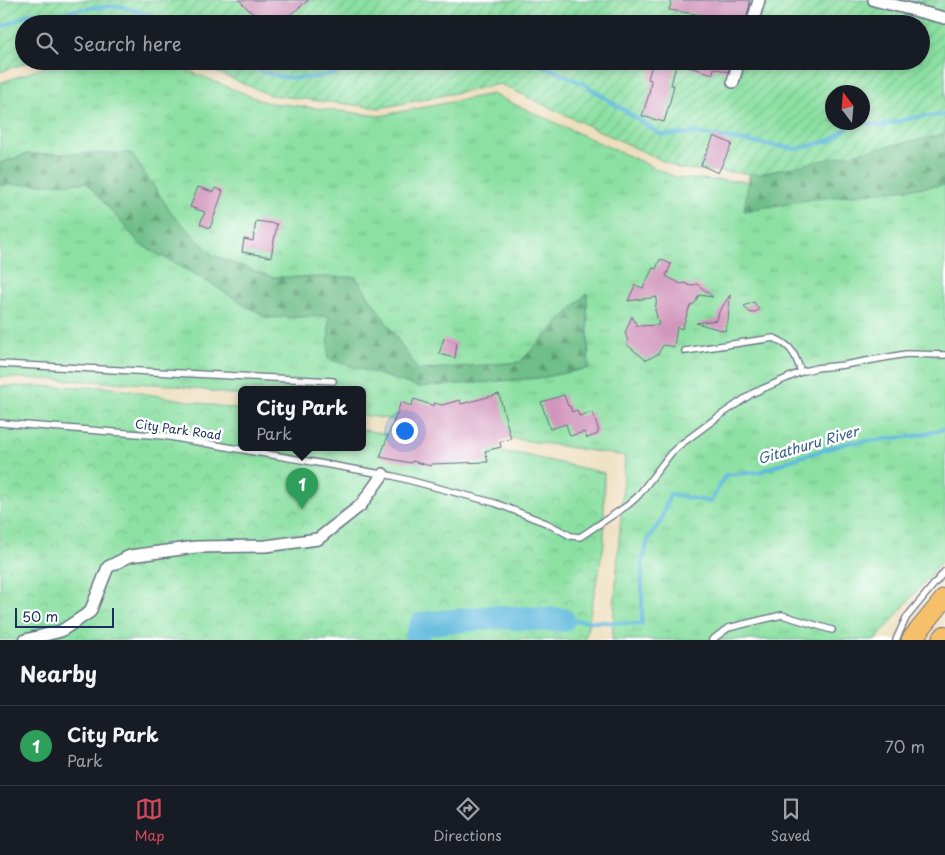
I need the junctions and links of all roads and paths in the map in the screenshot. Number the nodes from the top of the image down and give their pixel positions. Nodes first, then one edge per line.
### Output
1 (759, 0) edge
2 (874, 0) edge
3 (755, 15) edge
4 (945, 18) edge
5 (736, 70) edge
6 (733, 82) dead end
7 (685, 350) dead end
8 (945, 355) edge
9 (0, 364) edge
10 (801, 372) junction
11 (333, 381) dead end
12 (0, 423) edge
13 (238, 449) edge
14 (250, 451) edge
15 (383, 474) junction
16 (945, 570) edge
17 (945, 598) edge
18 (832, 630) dead end
19 (945, 636) edge
20 (24, 640) edge
21 (712, 640) edge
22 (896, 640) edge
23 (911, 640) edge
24 (942, 640) edge

1 - 3 street
2 - 4 street
5 - 6 street
7 - 10 lane
8 - 10 lane
9 - 11 lane
10 - 15 lane, City Park Road
12 - 13 lane, City Park Road
14 - 15 lane, City Park Road
15 - 20 street
16 - 22 lane
17 - 23 main road
18 - 21 lane
19 - 24 highway

